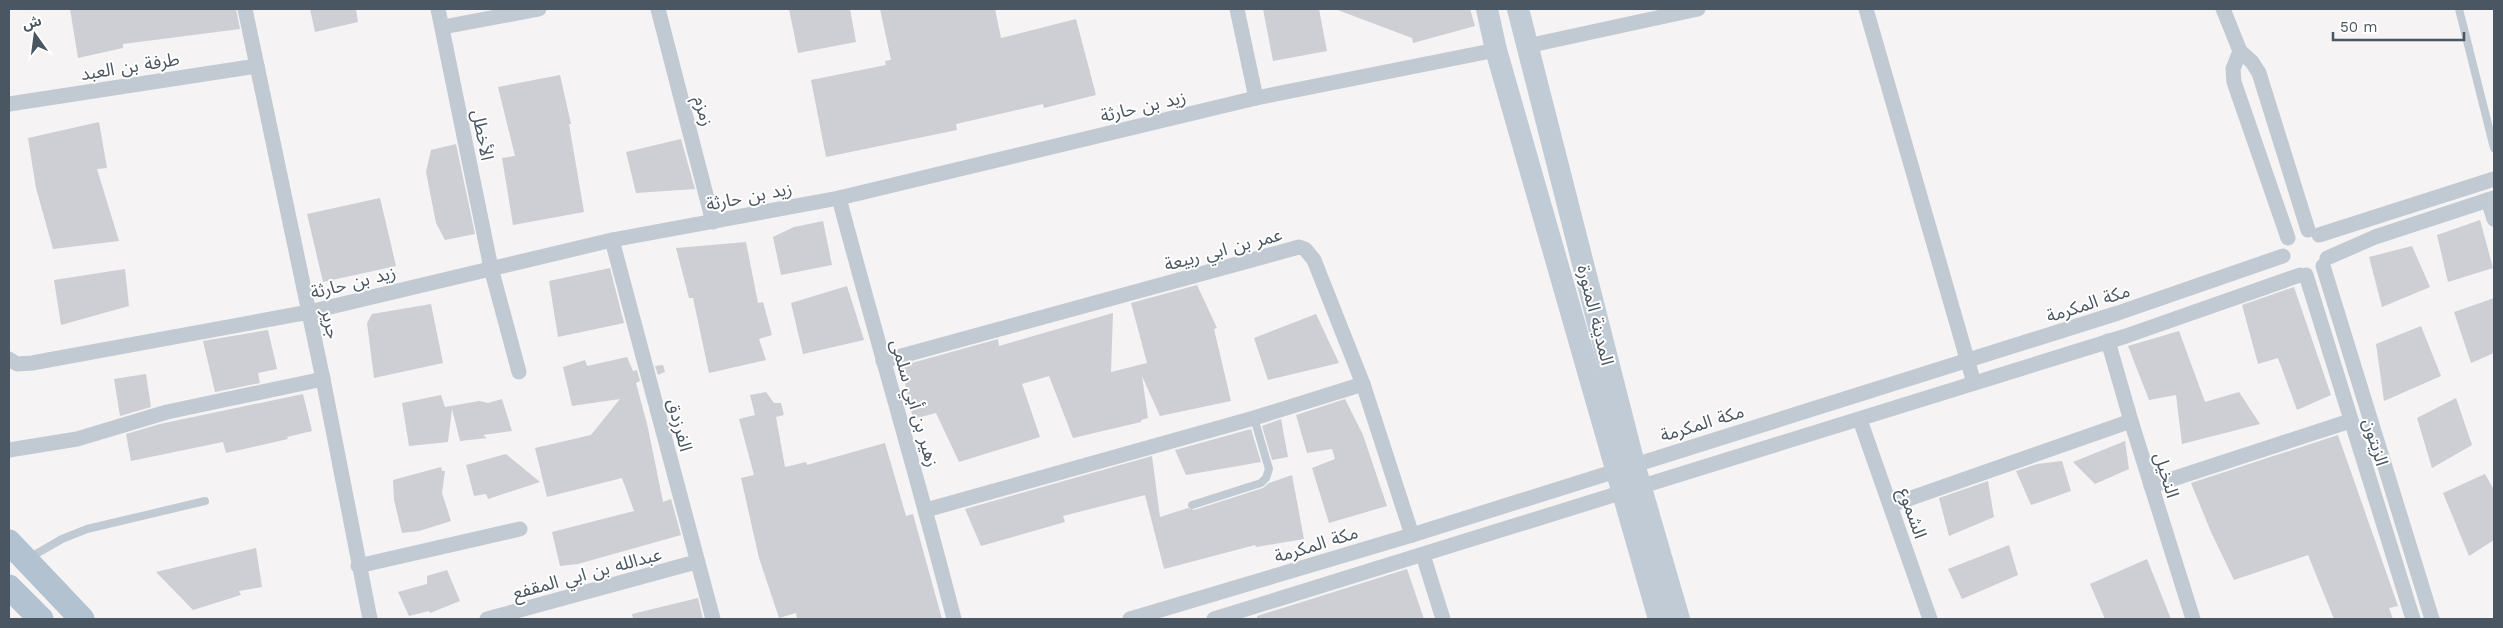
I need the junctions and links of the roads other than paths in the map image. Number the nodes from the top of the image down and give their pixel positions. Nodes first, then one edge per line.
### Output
1 (245, 9) edge
2 (438, 9) edge
3 (539, 9) edge
4 (658, 9) edge
5 (1237, 9) edge
6 (1487, 9) edge
7 (1518, 9) edge
8 (1698, 9) edge
9 (1866, 9) edge
10 (2223, 9) edge
11 (2458, 9) edge
12 (443, 27) junction
13 (1527, 46) junction
14 (1496, 50) junction
15 (2240, 51) junction
16 (257, 66) junction
17 (1256, 98) junction
18 (9, 104) edge
19 (2494, 148) edge
20 (2494, 179) edge
21 (839, 198) junction
22 (2491, 199) edge
23 (2494, 220) edge
24 (713, 222) junction
25 (2313, 232) junction
26 (2288, 238) junction
27 (612, 240) junction
28 (2283, 256) junction
29 (2325, 262) junction
30 (491, 268) junction
31 (2303, 275) junction
32 (309, 312) junction
33 (2108, 341) junction
34 (9, 359) edge
35 (1967, 360) junction
36 (883, 361) junction
37 (519, 372) dead end
38 (323, 379) junction
39 (1363, 384) junction
40 (1974, 384) junction
41 (1254, 418) junction
42 (1860, 420) junction
43 (2131, 421) junction
44 (2350, 421) junction
45 (9, 450) edge
46 (1625, 467) junction
47 (2151, 486) junction
48 (1632, 490) junction
49 (205, 501) dead end
50 (1192, 505) dead end
51 (1891, 505) junction
52 (926, 510) junction
53 (520, 529) dead end
54 (1412, 535) junction
55 (9, 542) edge
56 (1423, 555) junction
57 (26, 560) junction
58 (696, 562) junction
59 (358, 566) junction
60 (9, 587) edge
61 (40, 619) edge
62 (82, 619) edge
63 (370, 619) edge
64 (487, 619) edge
65 (713, 619) edge
66 (954, 619) edge
67 (1130, 619) edge
68 (1214, 619) edge
69 (1443, 619) edge
70 (1660, 619) edge
71 (1680, 619) edge
72 (1930, 619) edge
73 (2193, 619) edge
74 (2412, 619) edge
75 (2432, 619) edge

1 - 16 street, جرير
2 - 12 street, الأخطل
3 - 12 street
4 - 24 street, زمزم
5 - 17 street
6 - 14 main road
7 - 13 main road, المدينة المنورة
8 - 13 street
9 - 35 street
10 - 15 street
11 - 19 lane
12 - 30 street, الأخطل
13 - 46 main road, المدينة المنورة
14 - 17 street, زيد بن حارثة
14 - 46 main road
15 - 25 street
15 - 26 street
16 - 18 street, طرفة بن العبد
16 - 32 street, جرير
17 - 21 street, زيد بن حارثة
20 - 25 street
21 - 24 street, زيد بن حارثة
21 - 36 street, زهير بن أبي سلمى
22 - 23 street
22 - 29 street
24 - 27 street, زيد بن حارثة
25 - 26 street
25 - 29 street
26 - 28 street
27 - 30 street, زيد بن حارثة
27 - 58 street, الفرزدق
28 - 31 street
28 - 35 street, مكة المكرمة
29 - 31 street
29 - 75 street
30 - 32 street, زيد بن حارثة
30 - 37 street, الأخطل
31 - 33 street
31 - 44 street, الزيتون
32 - 34 street, زيد بن حارثة
32 - 38 street, جرير
33 - 40 street
33 - 43 street, النخيل
35 - 40 street
35 - 46 street, مكة المكرمة
36 - 39 street, عمر بن ابي ربيعة
36 - 52 street, زهير بن أبي سلمى
38 - 45 street
38 - 59 street, جرير
39 - 41 street
39 - 54 street, عمر بن ابي ربيعة
40 - 42 street
41 - 50 lane
41 - 52 street
42 - 48 street
42 - 51 street, الشموع
43 - 47 street, النخيل
43 - 51 street
44 - 47 street
44 - 74 street, الزيتون
46 - 48 main road
46 - 54 street, مكة المكرمة
47 - 73 street, النخيل
48 - 56 street
48 - 70 main road
48 - 71 main road
49 - 57 lane
51 - 72 street, الشموع
52 - 66 street, زهير بن أبي سلمى
53 - 59 street
54 - 67 street, مكة المكرمة
55 - 57 main road
56 - 68 street
56 - 69 street
57 - 62 main road
58 - 64 street, عبدالله بن ابي المقفع
58 - 65 street, الفرزدق
59 - 63 street, جرير
60 - 61 main road

